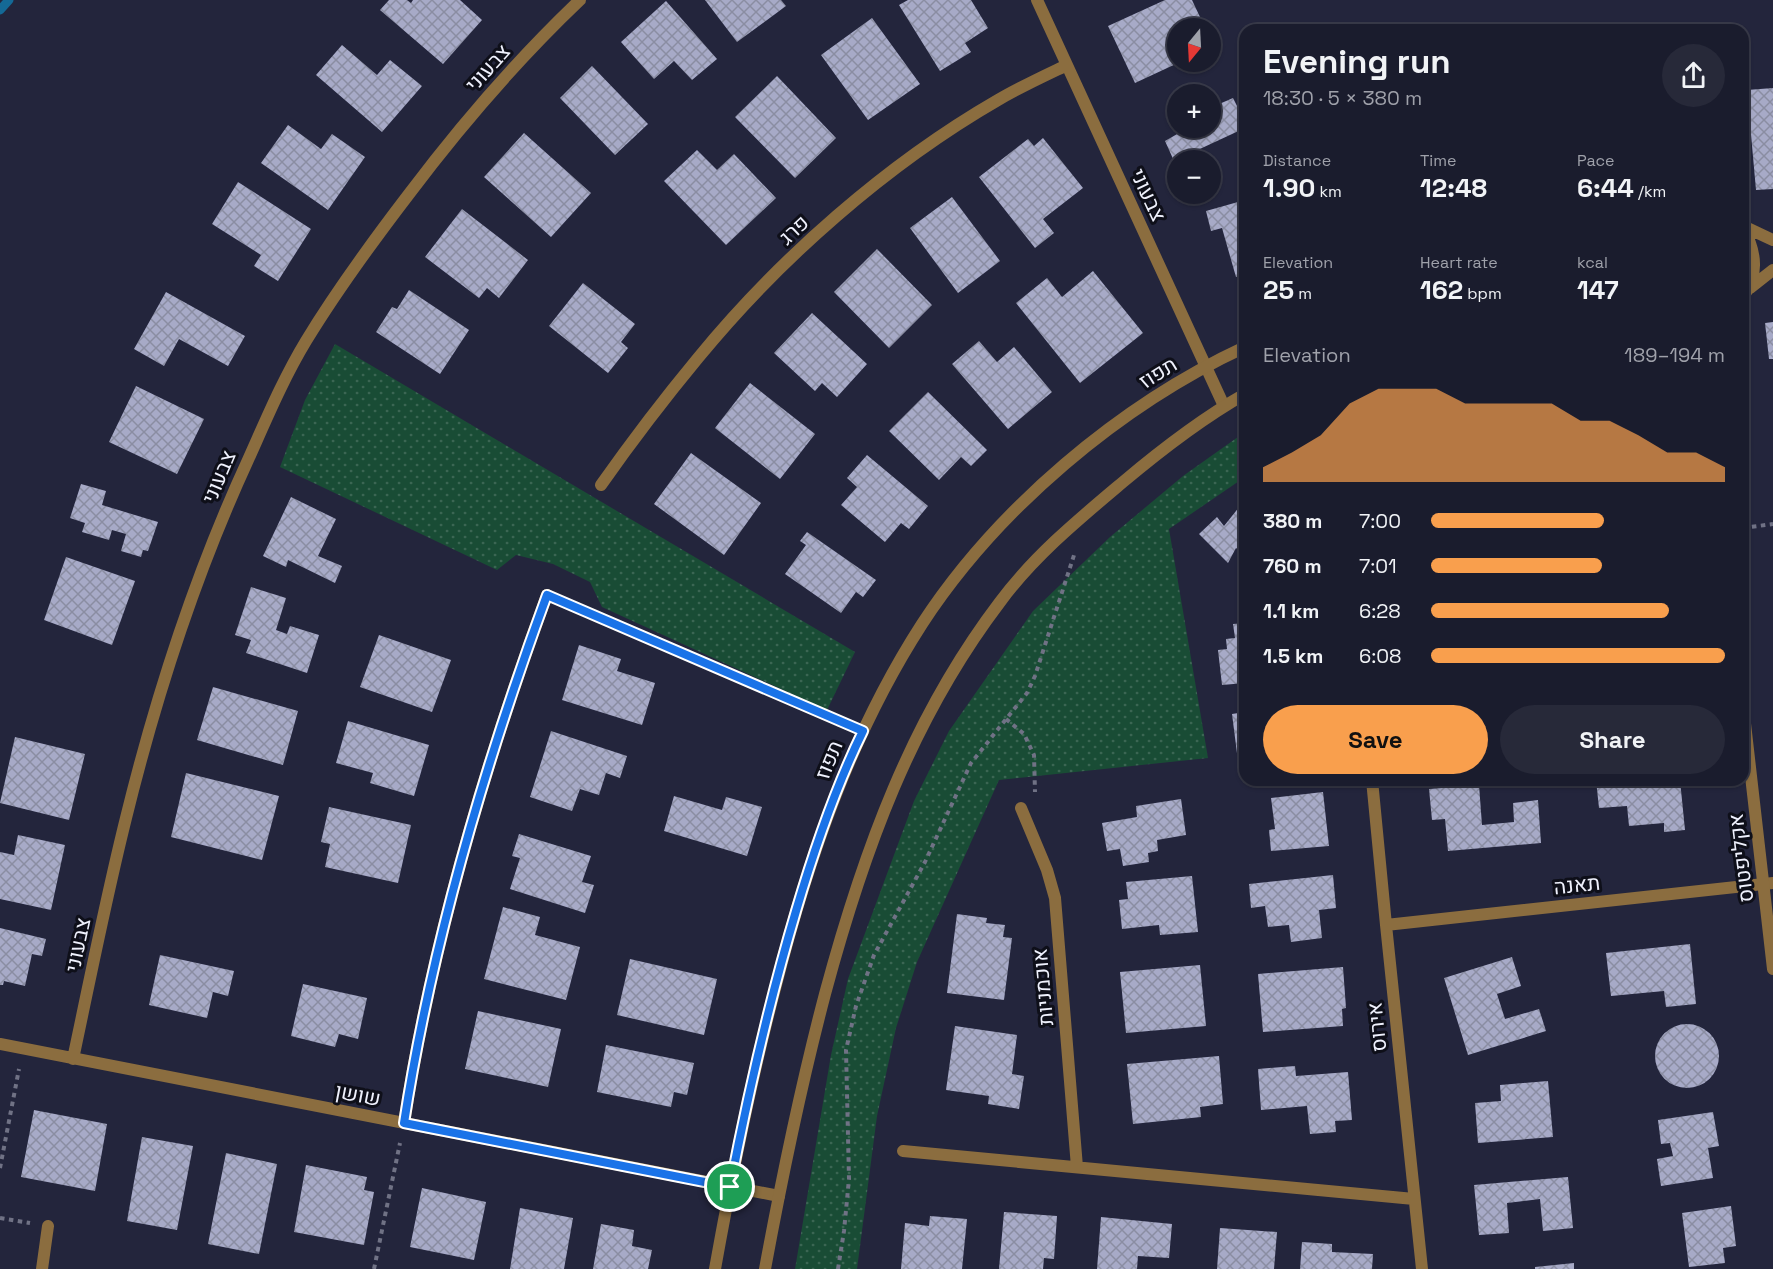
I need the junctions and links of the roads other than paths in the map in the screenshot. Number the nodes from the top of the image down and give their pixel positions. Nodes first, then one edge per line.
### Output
1 (580, 0) edge
2 (1037, 0) edge
3 (1067, 65) junction
4 (1749, 230) edge
5 (1749, 240) edge
6 (1773, 240) edge
7 (1773, 270) edge
8 (1749, 287) edge
9 (1749, 290) edge
10 (1239, 350) edge
11 (1206, 367) junction
12 (1239, 397) edge
13 (1224, 406) junction
14 (601, 485) dead end
15 (547, 595) road end
16 (1749, 749) edge
17 (1373, 786) edge
18 (1022, 808) dead end
19 (1768, 884) edge
20 (1386, 925) junction
21 (1773, 969) edge
22 (0, 1044) edge
23 (73, 1059) junction
24 (404, 1123) junction
25 (903, 1151) dead end
26 (1077, 1167) junction
27 (730, 1187) junction
28 (779, 1196) junction
29 (1414, 1198) junction
30 (48, 1226) road end
31 (42, 1269) edge
32 (715, 1269) edge
33 (765, 1269) edge
34 (1422, 1269) edge

1 - 23 street, צבעוני
2 - 3 street, צבעוני
3 - 11 street, צבעוני
3 - 14 street, פרג
4 - 6 street
5 - 8 street
7 - 9 street
10 - 11 street, תפוז
11 - 13 street, צבעוני
11 - 27 street, תפוז
12 - 13 street
13 - 28 street
15 - 24 street
16 - 19 street, אקליפטוס
17 - 20 street, אירוס
18 - 26 street, אוכמניות
19 - 20 street, תאנה
19 - 21 street, אקליפטוס
20 - 29 street, אירוס
22 - 23 street, שושן
23 - 24 street, שושן
24 - 27 street, שושן
25 - 26 street
26 - 29 street
27 - 28 street, שושן
27 - 32 street, תפוז
28 - 33 street
29 - 34 street, אירוס
30 - 31 street

